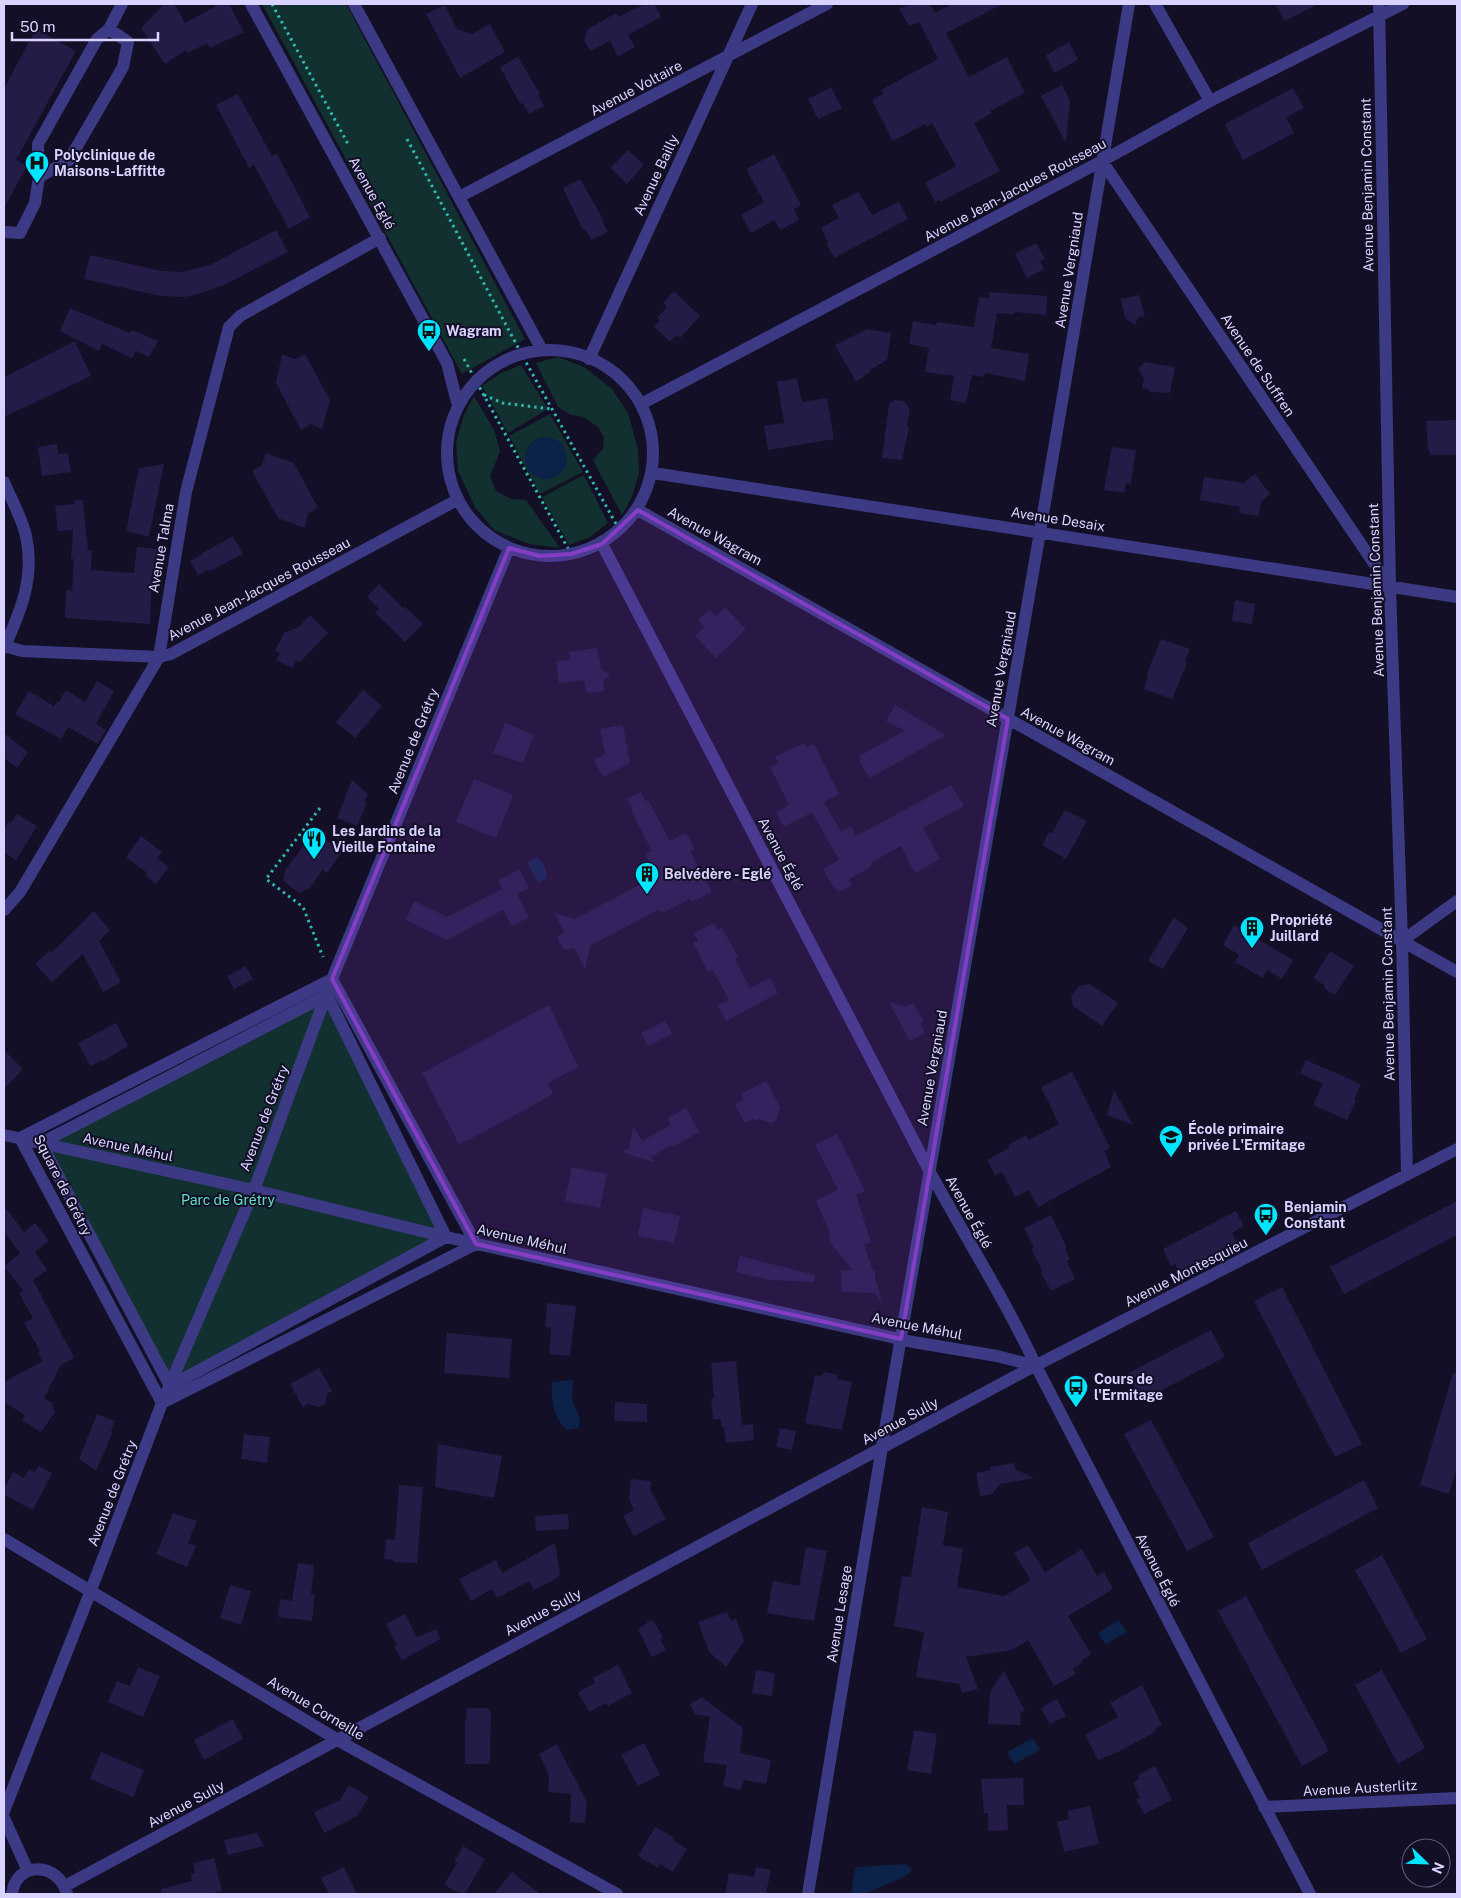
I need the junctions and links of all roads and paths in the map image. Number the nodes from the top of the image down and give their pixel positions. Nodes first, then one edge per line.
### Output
1 (122, 4) edge
2 (251, 4) edge
3 (354, 4) edge
4 (752, 4) edge
5 (827, 4) edge
6 (1129, 4) edge
7 (1155, 4) edge
8 (1403, 4) edge
9 (1379, 10) edge
10 (109, 29) junction
11 (726, 57) junction
12 (1210, 101) junction
13 (405, 135) dead end
14 (1102, 161) junction
15 (39, 176) junction
16 (459, 198) junction
17 (4, 232) edge
18 (380, 238) junction
19 (542, 350) junction
20 (522, 355) junction
21 (589, 359) junction
22 (474, 378) junction
23 (483, 395) junction
24 (457, 402) junction
25 (641, 404) junction
26 (552, 409) junction
27 (653, 473) junction
28 (4, 482) edge
29 (457, 500) junction
30 (638, 510) junction
31 (620, 531) junction
32 (1040, 532) junction
33 (602, 544) junction
34 (509, 548) junction
35 (571, 554) junction
36 (1390, 586) junction
37 (1457, 597) edge
38 (4, 647) edge
39 (158, 657) junction
40 (1008, 719) junction
41 (320, 808) dead end
42 (1457, 901) edge
43 (4, 910) edge
44 (1402, 942) junction
45 (1457, 972) edge
46 (332, 979) junction
47 (327, 995) junction
48 (4, 1135) edge
49 (20, 1138) junction
50 (41, 1143) junction
51 (1457, 1149) edge
52 (930, 1172) junction
53 (1408, 1175) junction
54 (254, 1190) junction
55 (446, 1237) junction
56 (476, 1244) junction
57 (901, 1339) junction
58 (1036, 1366) junction
59 (170, 1386) junction
60 (162, 1403) junction
61 (882, 1447) junction
62 (4, 1539) edge
63 (91, 1591) junction
64 (339, 1739) junction
65 (1457, 1798) edge
66 (1264, 1807) junction
67 (4, 1811) edge
68 (4, 1818) edge
69 (28, 1871) junction
70 (66, 1890) edge
71 (12, 1894) edge
72 (618, 1894) edge
73 (808, 1894) edge
74 (1310, 1894) edge

1 - 10 street
2 - 18 street, Avenue Eglé
3 - 16 street
4 - 11 street, Avenue Bailly
5 - 11 street, Avenue Voltaire
6 - 14 street, Avenue Vergniaud
7 - 12 street
8 - 9 street, Avenue Jean-Jacques Rousseau
9 - 12 street, Avenue Jean-Jacques Rousseau
9 - 36 street, Avenue Benjamin Constant
10 - 15 street
10 - 15 street
11 - 16 street, Avenue Voltaire
11 - 21 street, Avenue Bailly
12 - 14 street, Avenue Jean-Jacques Rousseau
13 - 20 path
14 - 25 street, Avenue Jean-Jacques Rousseau
14 - 32 street, Avenue Vergniaud
14 - 36 street, Avenue de Suffren
15 - 17 street
16 - 19 street
18 - 24 street, Avenue Eglé
18 - 39 street, Avenue Talma
19 - 20 street
19 - 21 street
20 - 22 street
20 - 26 path
21 - 25 street
22 - 23 path
22 - 24 street
23 - 26 path
23 - 35 path
24 - 29 street
25 - 27 street
26 - 31 path
27 - 30 street
27 - 32 street, Avenue Desaix
28 - 38 street
29 - 34 street
29 - 39 street, Avenue Jean-Jacques Rousseau
30 - 31 street
30 - 40 street, Avenue Wagram
31 - 33 street
32 - 36 street, Avenue Desaix
32 - 40 street, Avenue Vergniaud
33 - 35 street
33 - 52 street, Avenue Églé
34 - 35 street
34 - 46 street, Avenue de Grétry
36 - 37 street, Avenue Desaix
36 - 44 street, Avenue Benjamin Constant
38 - 39 street, Avenue Jean-Jacques Rousseau
39 - 43 street, Avenue Talma
40 - 44 street, Avenue Wagram
40 - 52 street, Avenue Vergniaud
41 - 46 path
42 - 44 street
44 - 45 street, Avenue Wagram
44 - 53 street, Avenue Benjamin Constant
46 - 47 street, Avenue de Grétry
46 - 49 street, Square de Grétry
46 - 56 street
47 - 50 street, Square de Grétry
47 - 54 street, Avenue de Grétry
47 - 55 street
48 - 49 street, Avenue Méhul
49 - 50 street, Avenue Méhul
49 - 60 street, Square de Grétry
50 - 54 street, Avenue Méhul
50 - 59 street, Square de Grétry
51 - 53 street, Avenue Montesquieu
52 - 57 street, Avenue Vergniaud
52 - 58 street, Avenue Églé
53 - 58 street, Avenue Montesquieu
54 - 55 street, Avenue Méhul
54 - 59 street, Avenue de Grétry
55 - 56 street, Avenue Méhul
55 - 59 street
56 - 57 street, Avenue Méhul
56 - 60 street
57 - 58 street, Avenue Méhul
57 - 61 street, Avenue Lesage
58 - 61 street, Avenue Sully
58 - 66 street, Avenue Églé
59 - 60 street, Avenue de Grétry
60 - 63 street, Avenue de Grétry
61 - 64 street, Avenue Sully
61 - 73 street, Avenue Lesage
62 - 63 street, Avenue Corneille
63 - 64 street, Avenue Corneille
63 - 67 street, Avenue de Grétry
64 - 70 street, Avenue Sully
64 - 72 street, Avenue Corneille
65 - 66 street, Avenue Austerlitz
66 - 74 street, Avenue Églé
68 - 69 street
69 - 70 street
69 - 71 street

